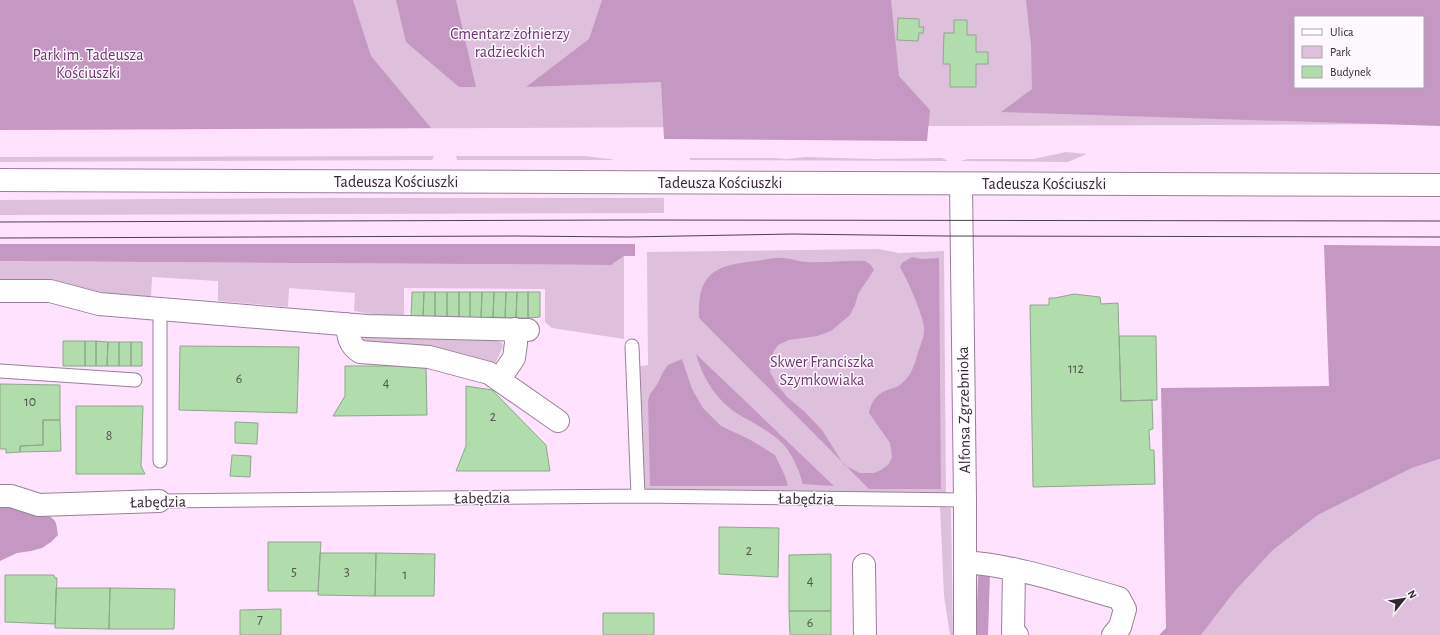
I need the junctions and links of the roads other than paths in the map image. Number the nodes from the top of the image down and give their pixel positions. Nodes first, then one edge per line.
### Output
1 (0, 180) edge
2 (961, 184) junction
3 (1440, 185) edge
4 (0, 291) edge
5 (160, 309) junction
6 (347, 324) junction
7 (632, 346) dead end
8 (0, 371) edge
9 (135, 380) dead end
10 (499, 380) junction
11 (558, 421) dead end
12 (160, 461) dead end
13 (0, 496) edge
14 (638, 496) junction
15 (965, 500) junction
16 (159, 501) joint
17 (965, 562) junction
18 (864, 564) dead end
19 (1014, 569) junction
20 (865, 635) edge
21 (965, 635) edge
22 (1017, 635) edge
23 (1114, 635) edge

1 - 2 street, Tadeusza Kościuszki
2 - 3 street, Tadeusza Kościuszki
2 - 15 street, Alfonsa Zgrzebnioka
4 - 5 street
5 - 6 street
5 - 12 lane
6 - 10 street
6 - 10 street
7 - 14 lane
8 - 9 lane
10 - 11 street
13 - 16 street, Łabędzia
14 - 15 lane, Łabędzia
14 - 16 lane, Łabędzia
15 - 17 street, Alfonsa Zgrzebnioka
17 - 19 street
17 - 21 street, Alfonsa Zgrzebnioka
18 - 20 street
19 - 22 street
19 - 23 street

